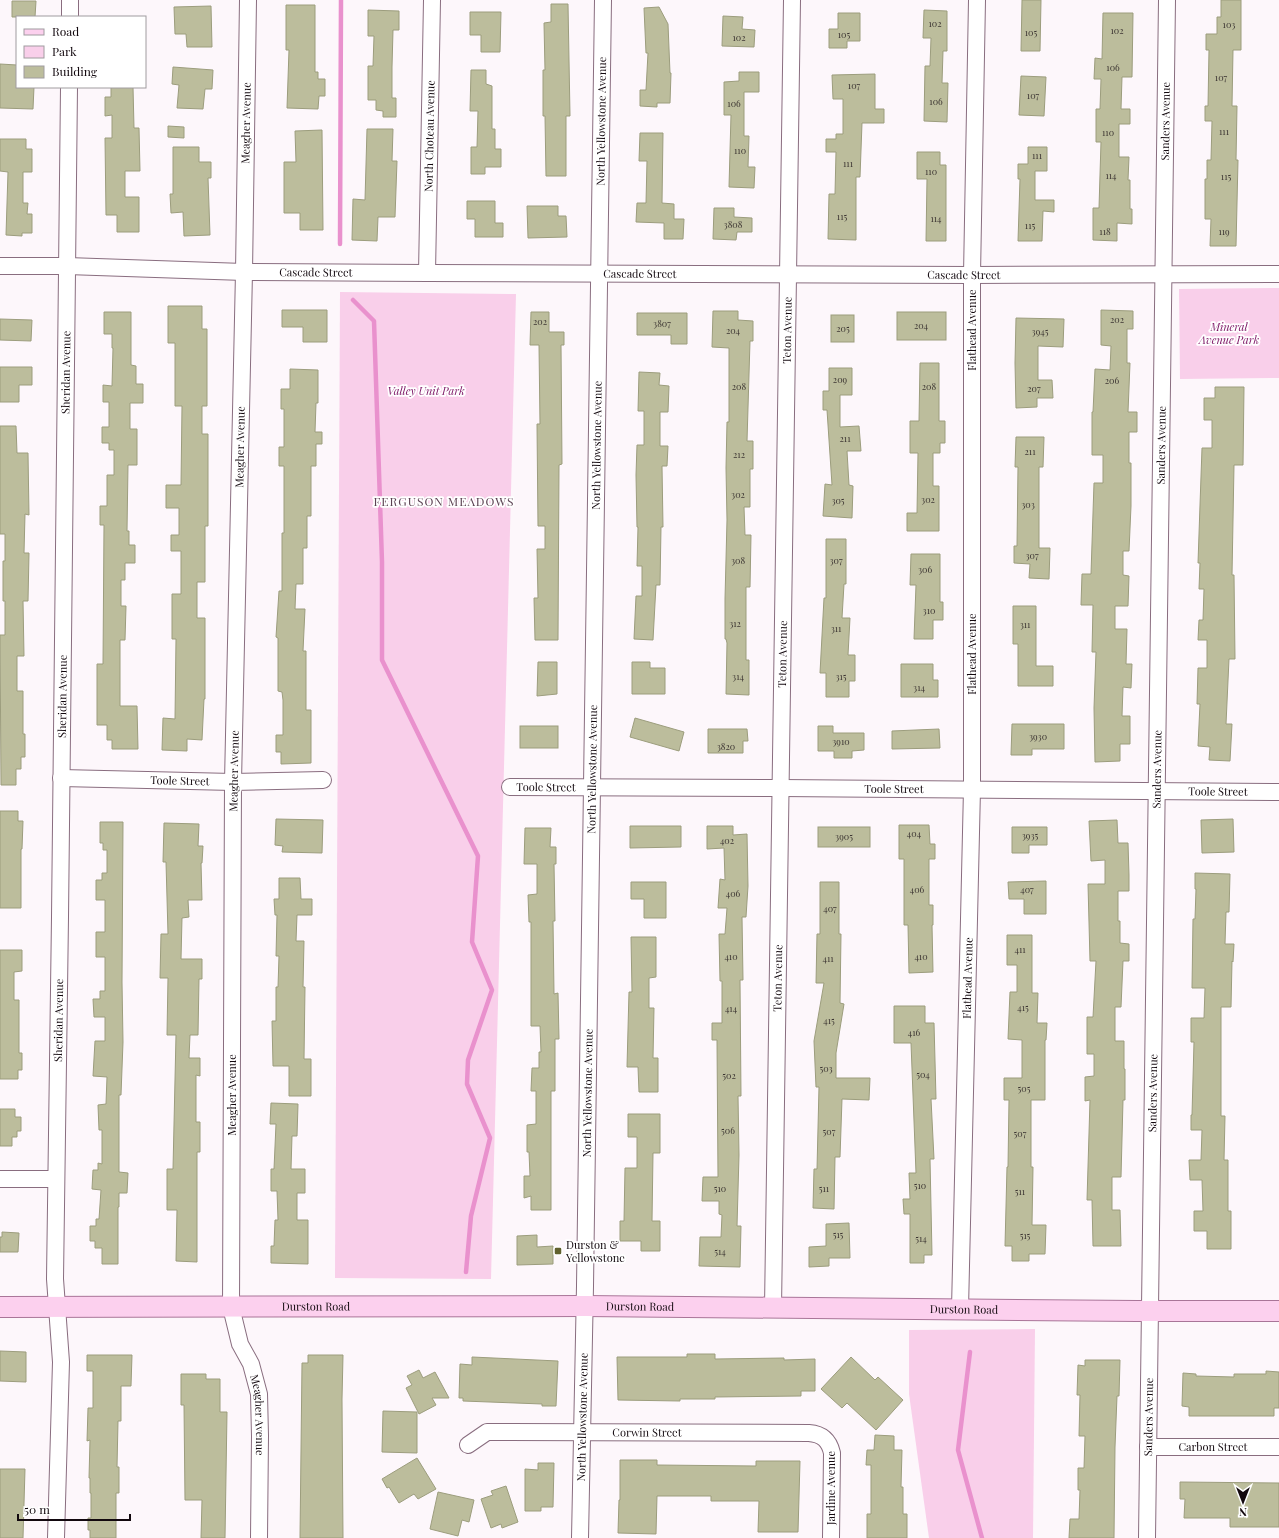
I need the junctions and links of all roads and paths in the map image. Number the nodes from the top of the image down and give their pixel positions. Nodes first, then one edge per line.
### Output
1 (70, 0) edge
2 (248, 0) edge
3 (432, 0) edge
4 (603, 0) edge
5 (792, 0) edge
6 (977, 0) edge
7 (1167, 0) edge
8 (70, 16) edge
9 (69, 88) edge
10 (0, 266) edge
11 (67, 266) junction
12 (244, 272) junction
13 (427, 273) junction
14 (598, 273) junction
15 (787, 274) junction
16 (1279, 274) edge
17 (972, 275) junction
18 (1164, 275) junction
19 (61, 778) junction
20 (323, 780) dead end
21 (233, 782) junction
22 (510, 787) dead end
23 (591, 788) junction
24 (781, 788) junction
25 (972, 789) junction
26 (1157, 791) junction
27 (1279, 792) edge
28 (0, 1179) edge
29 (56, 1179) junction
30 (56, 1306) junction
31 (584, 1306) junction
32 (0, 1307) edge
33 (231, 1307) junction
34 (773, 1308) junction
35 (960, 1309) junction
36 (1150, 1311) junction
37 (1279, 1311) edge
38 (582, 1432) junction
39 (827, 1440) joint
40 (468, 1445) dead end
41 (1148, 1446) junction
42 (1279, 1447) edge
43 (56, 1538) edge
44 (258, 1538) edge
45 (580, 1538) edge
46 (830, 1538) edge
47 (1147, 1538) edge

1 - 8 street
2 - 12 street, Meagher Avenue
3 - 13 street, North Choteau Avenue
4 - 14 street, North Yellowstone Avenue
5 - 15 street, Teton Avenue
6 - 17 street, Flathead Avenue
7 - 18 street, Sanders Avenue
9 - 11 street, Sheridan Avenue
10 - 11 street, Cascade Street
11 - 12 street, Cascade Street
11 - 19 street, Sheridan Avenue
12 - 13 street, Cascade Street
12 - 21 street, Meagher Avenue
13 - 14 street, Cascade Street
14 - 15 street, Cascade Street
14 - 23 street, North Yellowstone Avenue
15 - 17 street, Cascade Street
15 - 24 street, Teton Avenue
16 - 18 street, Cascade Street
17 - 18 street, Cascade Street
17 - 25 street, Flathead Avenue
18 - 26 street, Sanders Avenue
19 - 21 street, Toole Street
19 - 29 street, Sheridan Avenue
20 - 21 street, Toole Street
21 - 33 street, Meagher Avenue
22 - 23 street, Toole Street
23 - 24 street, Toole Street
23 - 31 street, North Yellowstone Avenue
24 - 25 street, Toole Street
24 - 34 street, Teton Avenue
25 - 26 street, Toole Street
25 - 35 street, Flathead Avenue
26 - 27 street, Toole Street
26 - 36 street, Sanders Avenue
28 - 29 street
29 - 30 street, Sheridan Avenue
30 - 32 main road, Durston Road
30 - 33 main road, Durston Road
30 - 43 street, Sheridan Avenue
31 - 33 main road, Durston Road
31 - 34 main road, Durston Road
31 - 38 street, North Yellowstone Avenue
33 - 44 street, Meagher Avenue
34 - 35 main road, Durston Road
35 - 36 main road, Durston Road
36 - 37 main road, Durston Road
36 - 41 street, Sanders Avenue
38 - 39 street, Corwin Street
38 - 40 street, Corwin Street
38 - 45 street, North Yellowstone Avenue
39 - 46 street, Jardine Avenue
41 - 42 street, Carbon Street
41 - 47 street, Sanders Avenue

